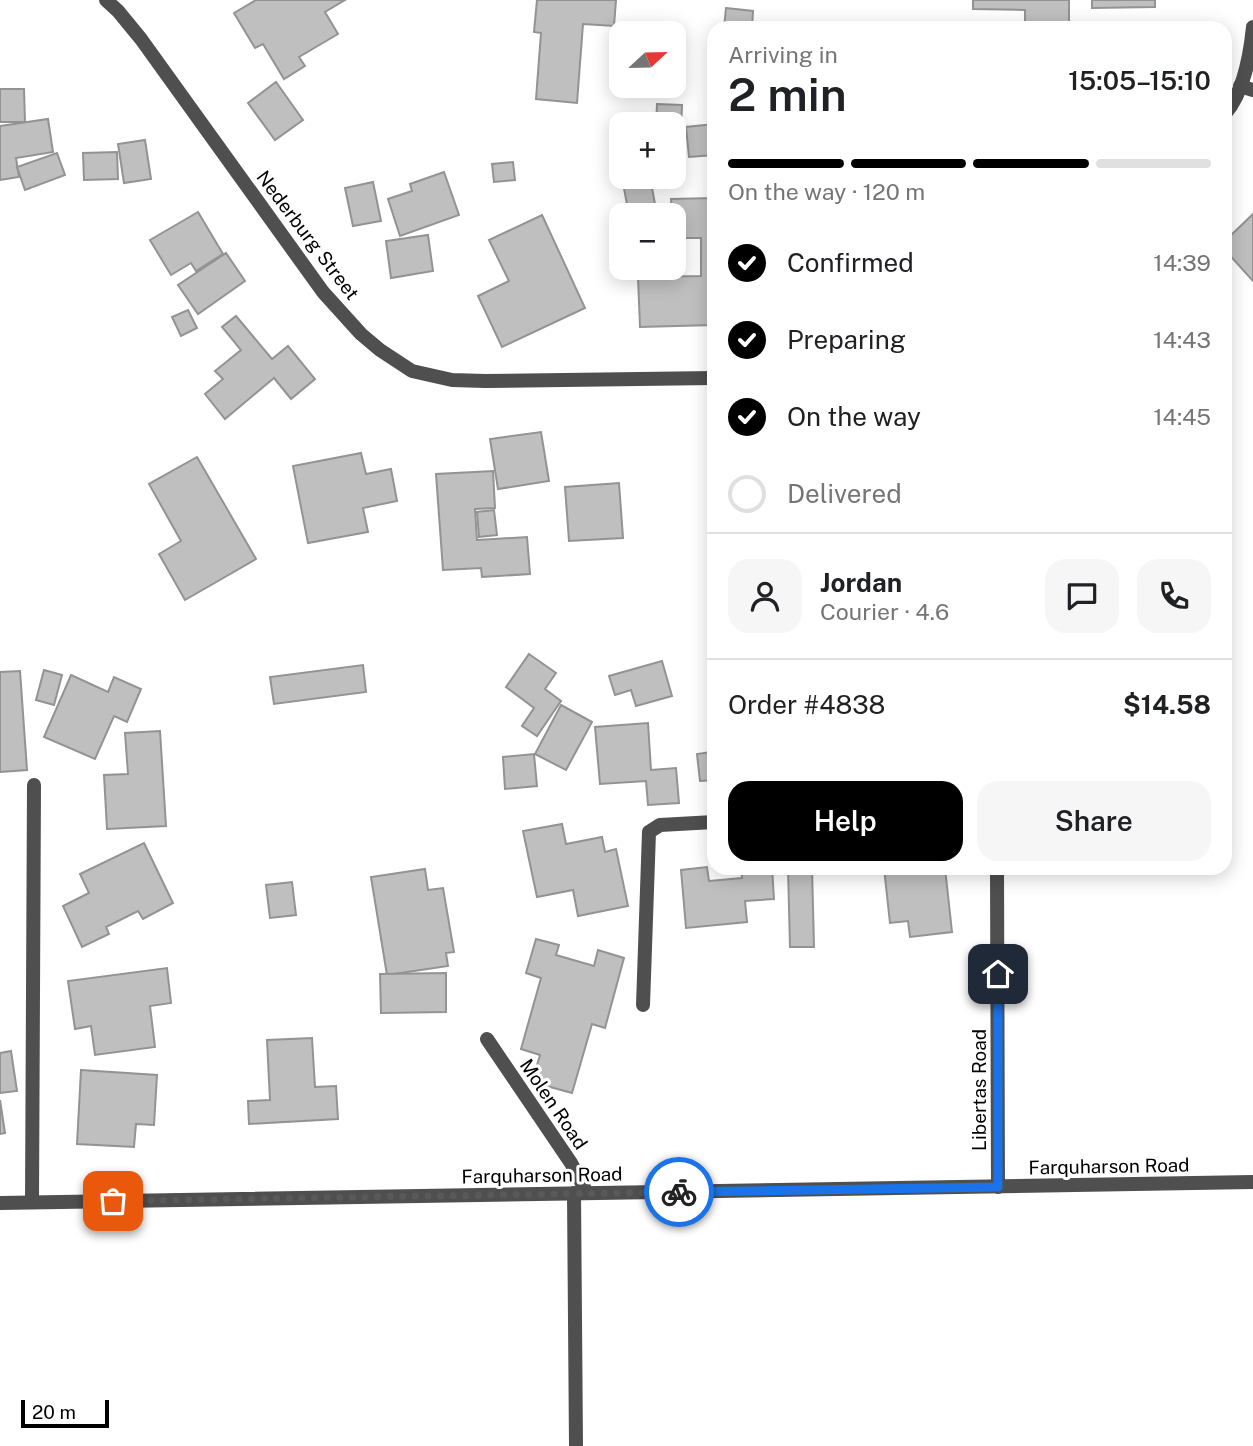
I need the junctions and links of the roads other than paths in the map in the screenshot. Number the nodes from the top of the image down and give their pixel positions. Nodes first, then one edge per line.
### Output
1 (106, 0) edge
2 (1253, 27) edge
3 (1246, 88) edge
4 (1232, 106) edge
5 (707, 378) edge
6 (34, 786) dead end
7 (707, 822) edge
8 (997, 875) edge
9 (643, 1005) dead end
10 (487, 1039) dead end
11 (1253, 1182) edge
12 (998, 1187) junction
13 (580, 1193) junction
14 (32, 1202) junction
15 (0, 1203) edge
16 (576, 1446) edge

1 - 5 street, Nederburg Street
2 - 3 street
3 - 4 street
6 - 14 street
7 - 9 street
8 - 12 street, Libertas Road
10 - 13 street, Molen Road
11 - 12 street, Farquharson Road
12 - 13 street, Farquharson Road
13 - 14 street, Farquharson Road
13 - 16 street
14 - 15 street, Farquharson Road

